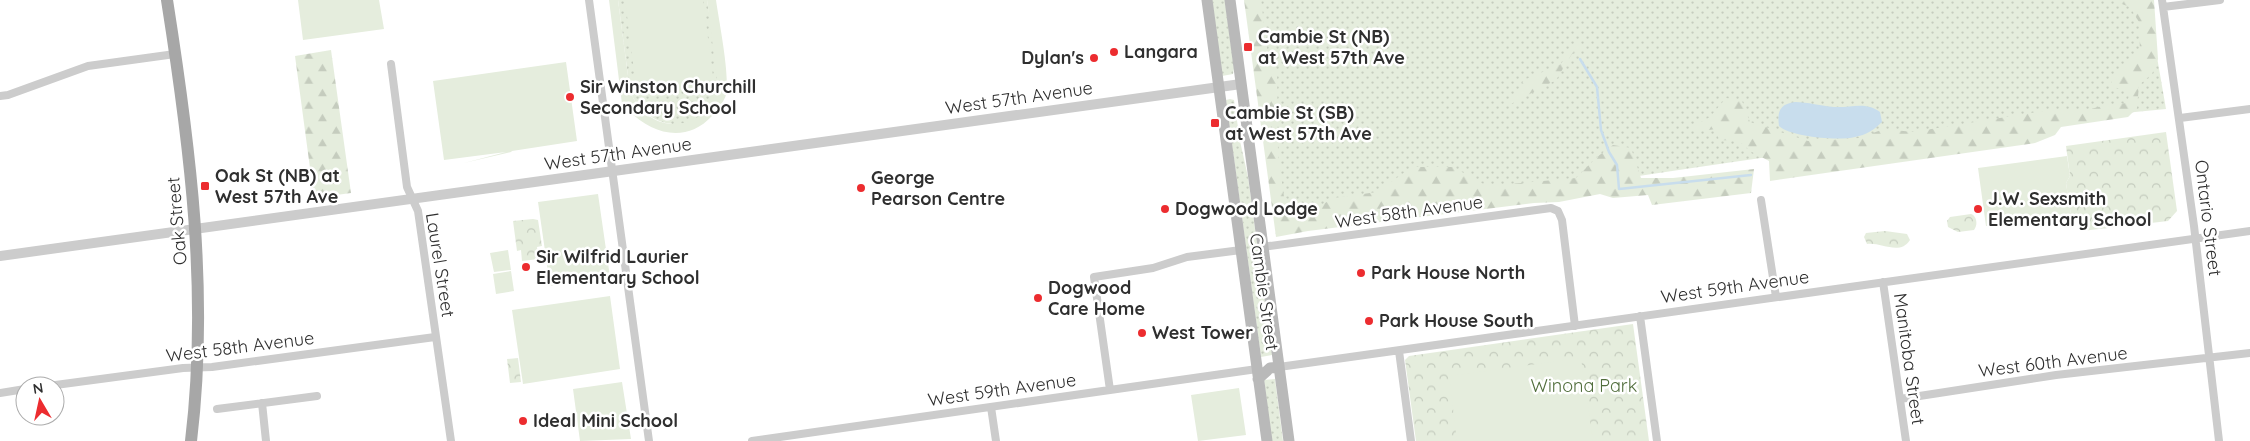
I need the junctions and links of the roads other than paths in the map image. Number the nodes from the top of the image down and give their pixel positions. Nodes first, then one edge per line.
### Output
1 (167, 0) edge
2 (589, 0) edge
3 (1207, 0) edge
4 (1230, 0) edge
5 (2220, 0) edge
6 (2163, 4) edge
7 (175, 54) junction
8 (391, 64) dead end
9 (1241, 84) junction
10 (1219, 87) junction
11 (0, 96) edge
12 (2250, 110) edge
13 (2180, 118) junction
14 (613, 171) junction
15 (412, 199) junction
16 (1761, 200) dead end
17 (196, 229) junction
18 (2250, 231) edge
19 (2195, 238) junction
20 (1262, 247) junction
21 (1241, 250) junction
22 (0, 256) edge
23 (1883, 282) junction
24 (1776, 297) junction
25 (1640, 316) junction
26 (1575, 326) junction
27 (435, 337) junction
28 (1399, 351) junction
29 (2250, 353) edge
30 (2209, 358) junction
31 (198, 368) junction
32 (1275, 368) junction
33 (1257, 369) junction
34 (65, 384) edge
35 (1110, 390) junction
36 (15, 391) edge
37 (0, 393) edge
38 (317, 396) dead end
39 (1900, 399) junction
40 (262, 403) junction
41 (991, 407) junction
42 (217, 409) dead end
43 (192, 441) edge
44 (266, 441) edge
45 (451, 441) edge
46 (649, 441) edge
47 (752, 441) edge
48 (996, 441) edge
49 (1266, 441) edge
50 (1289, 441) edge
51 (1411, 441) edge
52 (1657, 441) edge
53 (1906, 441) edge
54 (2218, 441) edge

1 - 7 main road, Oak Street
2 - 14 street
3 - 10 main road, Cambie Street
4 - 9 main road, Cambie Street
5 - 6 street
6 - 13 street, Ontario Street
7 - 11 street
7 - 17 main road, Oak Street
8 - 15 street, Laurel Street
9 - 10 street, West 57th Avenue
9 - 20 main road, Cambie Street
10 - 14 street, West 57th Avenue
10 - 21 main road, Cambie Street
12 - 13 street
13 - 19 street, Ontario Street
14 - 15 street, West 57th Avenue
14 - 46 street
15 - 17 street, West 57th Avenue
15 - 27 street, Laurel Street
16 - 24 street
17 - 22 street, West 57th Avenue
17 - 31 main road, Oak Street
18 - 19 street, West 59th Avenue
19 - 23 street, West 59th Avenue
19 - 30 street, Ontario Street
20 - 26 street, West 58th Avenue
20 - 32 main road, Cambie Street
21 - 33 main road, Cambie Street
21 - 35 street
23 - 24 street, West 59th Avenue
23 - 39 street, Manitoba Street
24 - 25 street, West 59th Avenue
25 - 26 street, West 59th Avenue
25 - 52 street
26 - 28 street, West 59th Avenue
27 - 31 street, West 58th Avenue
27 - 45 street, Laurel Street
28 - 32 street, West 59th Avenue
28 - 51 street
29 - 30 street, West 60th Avenue
30 - 39 street, West 60th Avenue
30 - 54 street, Ontario Street
31 - 34 street, West 58th Avenue
31 - 43 main road, Oak Street
32 - 33 main road
32 - 33 main road
32 - 50 main road, Cambie Street
33 - 35 street, West 59th Avenue
33 - 49 main road, Cambie Street
35 - 41 street, West 59th Avenue
36 - 37 street
38 - 40 street
39 - 53 street, Manitoba Street
40 - 42 street
40 - 44 street
41 - 47 street, West 59th Avenue
41 - 48 street

